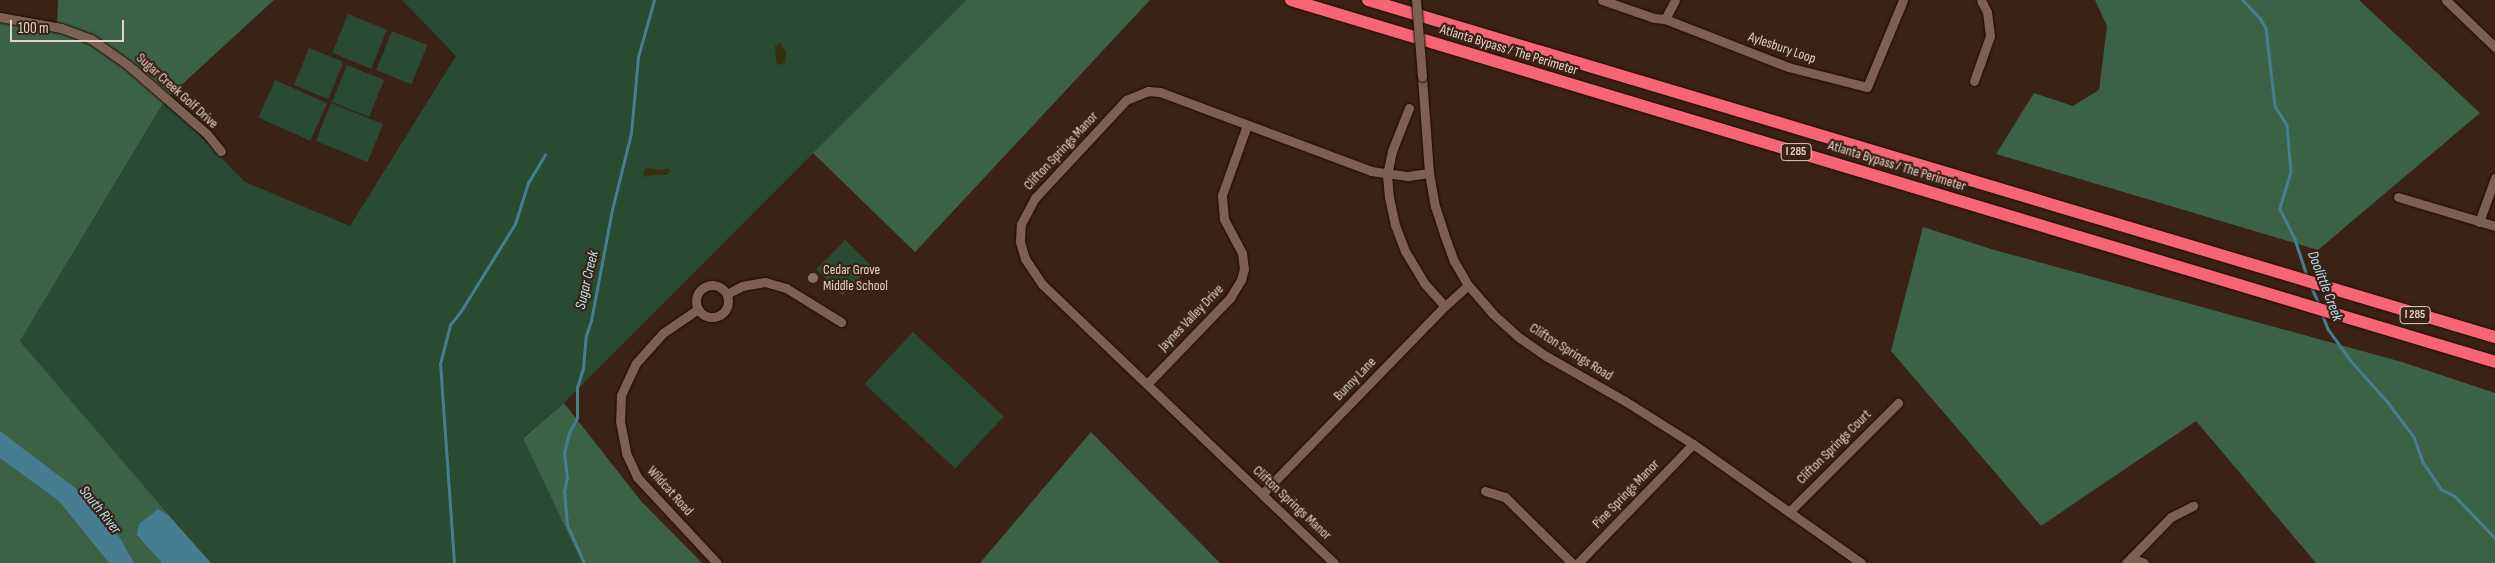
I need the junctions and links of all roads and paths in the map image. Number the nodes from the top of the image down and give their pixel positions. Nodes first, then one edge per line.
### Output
1 (1291, 0) edge
2 (1368, 0) edge
3 (1416, 0) edge
4 (1602, 0) edge
5 (1675, 0) edge
6 (1903, 0) edge
7 (1980, 0) edge
8 (2446, 0) edge
9 (0, 16) edge
10 (1665, 19) junction
11 (2495, 46) edge
12 (1974, 81) dead end
13 (1410, 108) dead end
14 (1247, 125) junction
15 (221, 150) dead end
16 (1429, 173) junction
17 (1387, 175) junction
18 (2495, 178) edge
19 (2398, 197) dead end
20 (2479, 222) junction
21 (2495, 226) edge
22 (1468, 285) junction
23 (726, 294) junction
24 (1445, 306) junction
25 (698, 309) junction
26 (841, 322) dead end
27 (2495, 337) edge
28 (2495, 362) edge
29 (1147, 384) junction
30 (1898, 403) dead end
31 (1693, 444) junction
32 (1485, 491) dead end
33 (1262, 494) junction
34 (2193, 506) dead end
35 (1790, 511) junction
36 (2128, 560) edge
37 (717, 563) edge
38 (1334, 563) edge
39 (1572, 563) edge
40 (1578, 563) edge
41 (1861, 563) edge
42 (2144, 563) edge

1 - 28 highway, Atlanta Bypass / The Perimeter / I 285
2 - 27 highway, Atlanta Bypass / The Perimeter / I 285
3 - 16 street, Clifton Springs Road, bridge
4 - 10 street, Aylesbury Loop
5 - 10 street
6 - 10 street, Aylesbury Loop
7 - 12 street
8 - 11 street
9 - 15 street, Sugar Creek Golf Drive
13 - 17 street
14 - 17 street, Clifton Springs Manor
14 - 29 street, Jaynes Valley Drive
14 - 29 street, Clifton Springs Manor
16 - 17 street, Clifton Springs Manor
16 - 22 street, Clifton Springs Road
17 - 24 street
18 - 20 street
19 - 20 street
20 - 21 street
22 - 24 street, Bunny Lane
22 - 31 street, Clifton Springs Road
23 - 25 street
23 - 25 street
23 - 26 street
24 - 33 street, Bunny Lane
25 - 37 street, Wildcat Road
29 - 33 street, Clifton Springs Manor
30 - 35 street, Clifton Springs Court
31 - 35 street, Clifton Springs Road
31 - 40 street, Pine Springs Manor
32 - 39 street
33 - 38 street, Clifton Springs Manor
34 - 36 street
35 - 41 street, Clifton Springs Road
36 - 42 street

